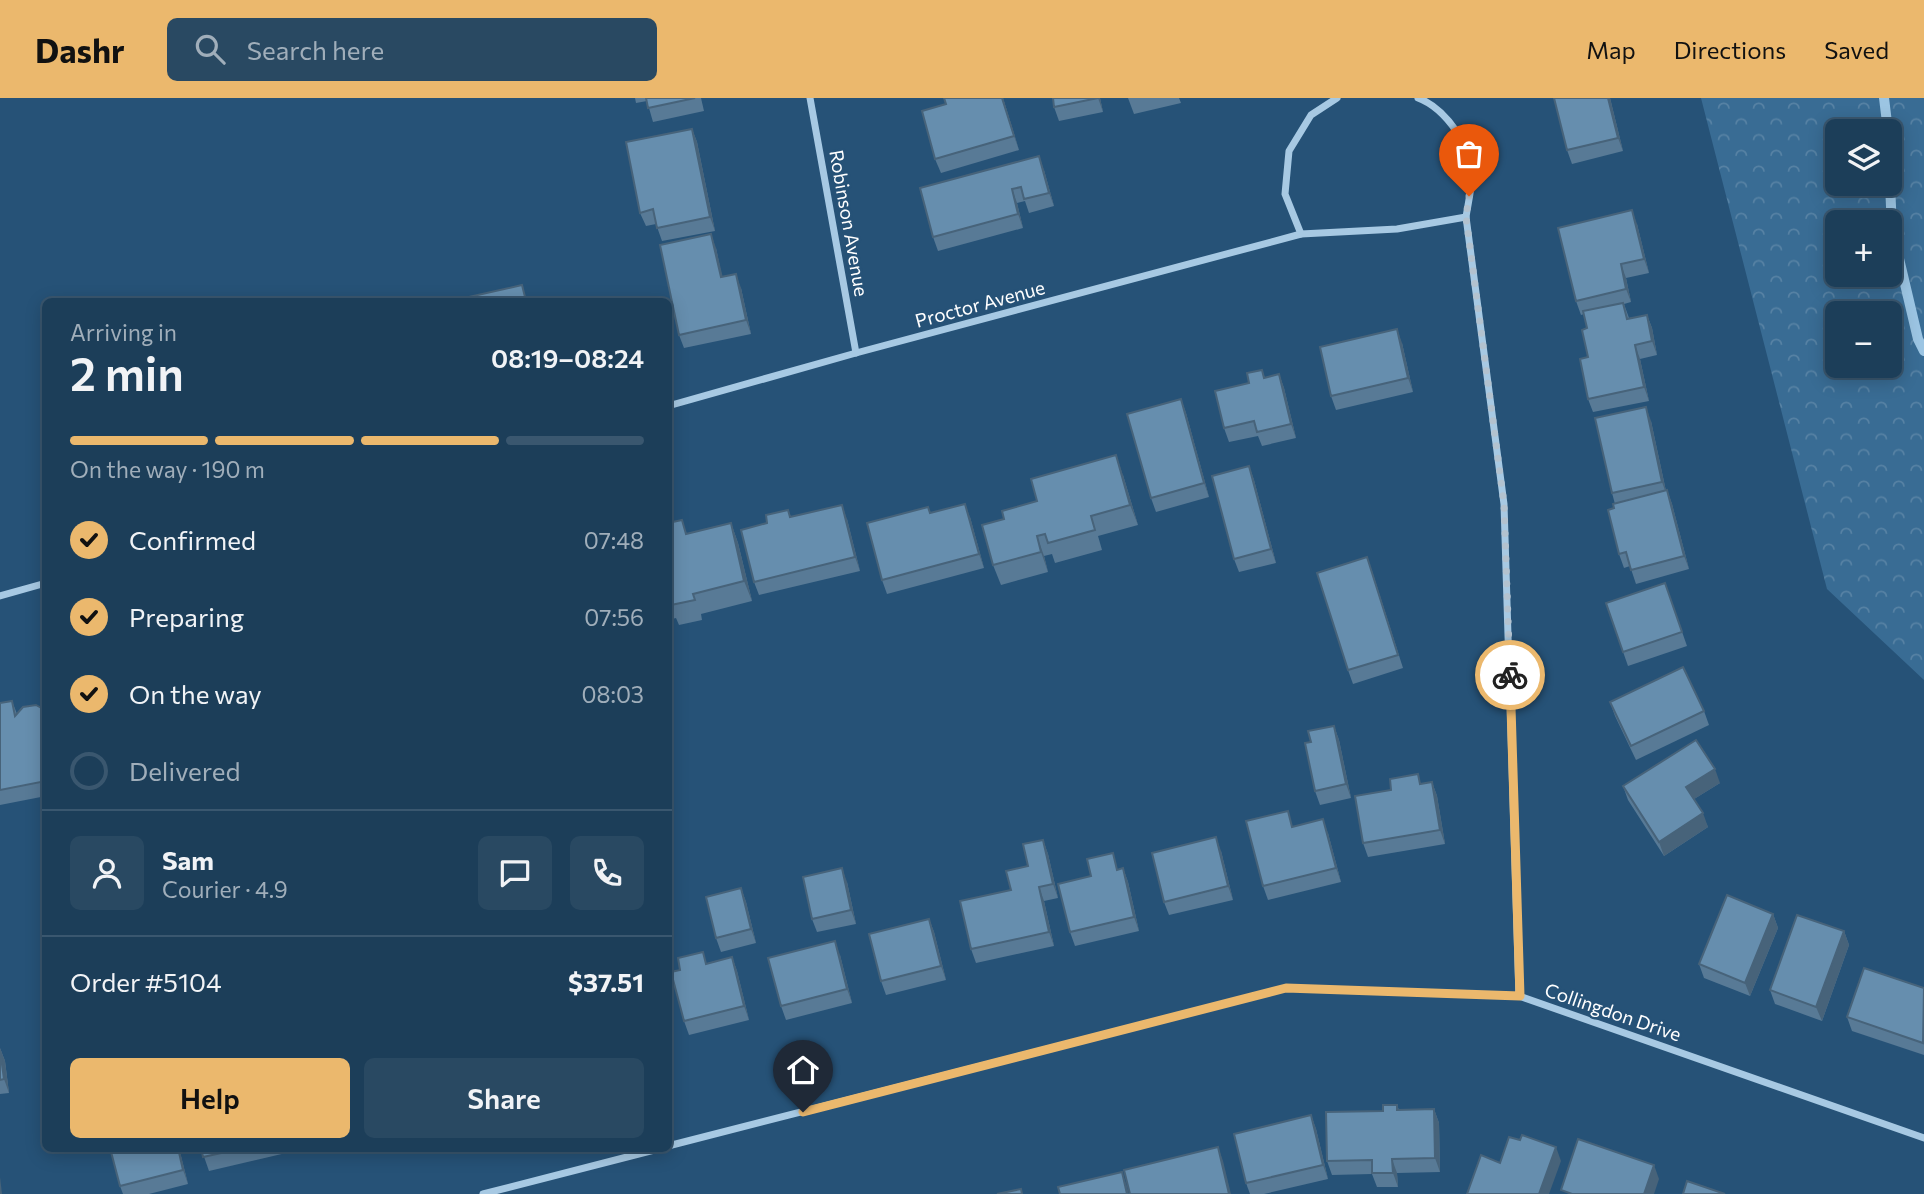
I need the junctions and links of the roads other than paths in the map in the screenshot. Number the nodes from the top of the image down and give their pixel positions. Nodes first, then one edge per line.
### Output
1 (810, 98) edge
2 (1337, 98) edge
3 (1418, 98) edge
4 (1466, 217) junction
5 (1301, 234) junction
6 (856, 353) junction
7 (672, 406) edge
8 (42, 584) edge
9 (0, 596) edge
10 (1520, 996) junction
11 (1924, 1138) edge
12 (672, 1145) edge
13 (646, 1152) edge
14 (483, 1194) edge

1 - 6 street, Robinson Avenue
2 - 5 street
3 - 4 street
4 - 5 street, Proctor Avenue
4 - 10 street
5 - 6 street, Proctor Avenue
6 - 7 street, Proctor Avenue
8 - 9 street
10 - 11 street, Collingdon Drive
10 - 12 street, Collingdon Drive
13 - 14 street

